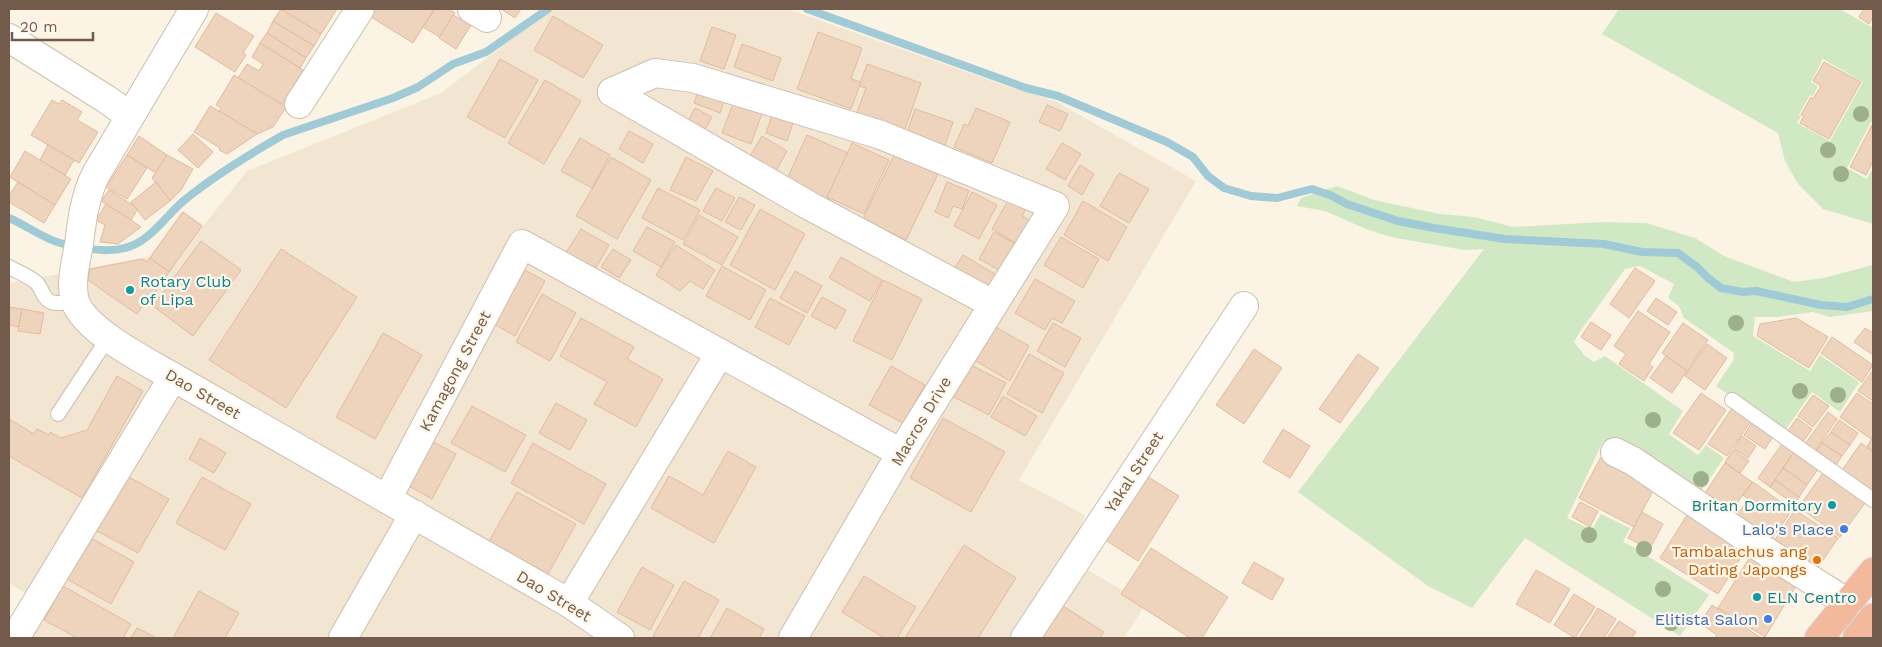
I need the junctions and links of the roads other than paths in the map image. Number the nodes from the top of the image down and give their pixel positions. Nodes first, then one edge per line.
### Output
1 (194, 9) edge
2 (360, 9) edge
3 (12, 46) edge
4 (300, 104) dead end
5 (130, 116) junction
6 (9, 267) edge
7 (75, 290) junction
8 (993, 304) junction
9 (1244, 306) dead end
10 (108, 338) junction
11 (720, 353) junction
12 (172, 377) junction
13 (1732, 400) dead end
14 (58, 414) dead end
15 (1615, 452) dead end
16 (901, 453) junction
17 (387, 499) junction
18 (1873, 500) edge
19 (414, 514) junction
20 (1873, 572) edge
21 (568, 603) junction
22 (1848, 603) junction
23 (1873, 618) edge
24 (14, 638) edge
25 (343, 638) edge
26 (620, 638) edge
27 (793, 638) edge
28 (1025, 638) edge
29 (1819, 638) edge
30 (1857, 638) edge

1 - 5 street
2 - 4 street
3 - 5 street
5 - 7 street
6 - 7 lane
7 - 10 street, Dao Street
8 - 8 street, Macros Drive
8 - 16 street, Macros Drive
9 - 28 street, Yakal Street
10 - 12 street, Dao Street
10 - 14 lane
11 - 16 street
11 - 17 street, Kamagong Street
11 - 21 street
12 - 17 street, Dao Street
12 - 24 street
13 - 18 lane
15 - 22 street
16 - 27 street, Macros Drive
17 - 19 street, Dao Street
19 - 21 street, Dao Street
19 - 25 street
20 - 22 highway
21 - 26 street, Dao Street
22 - 29 highway
23 - 30 highway

